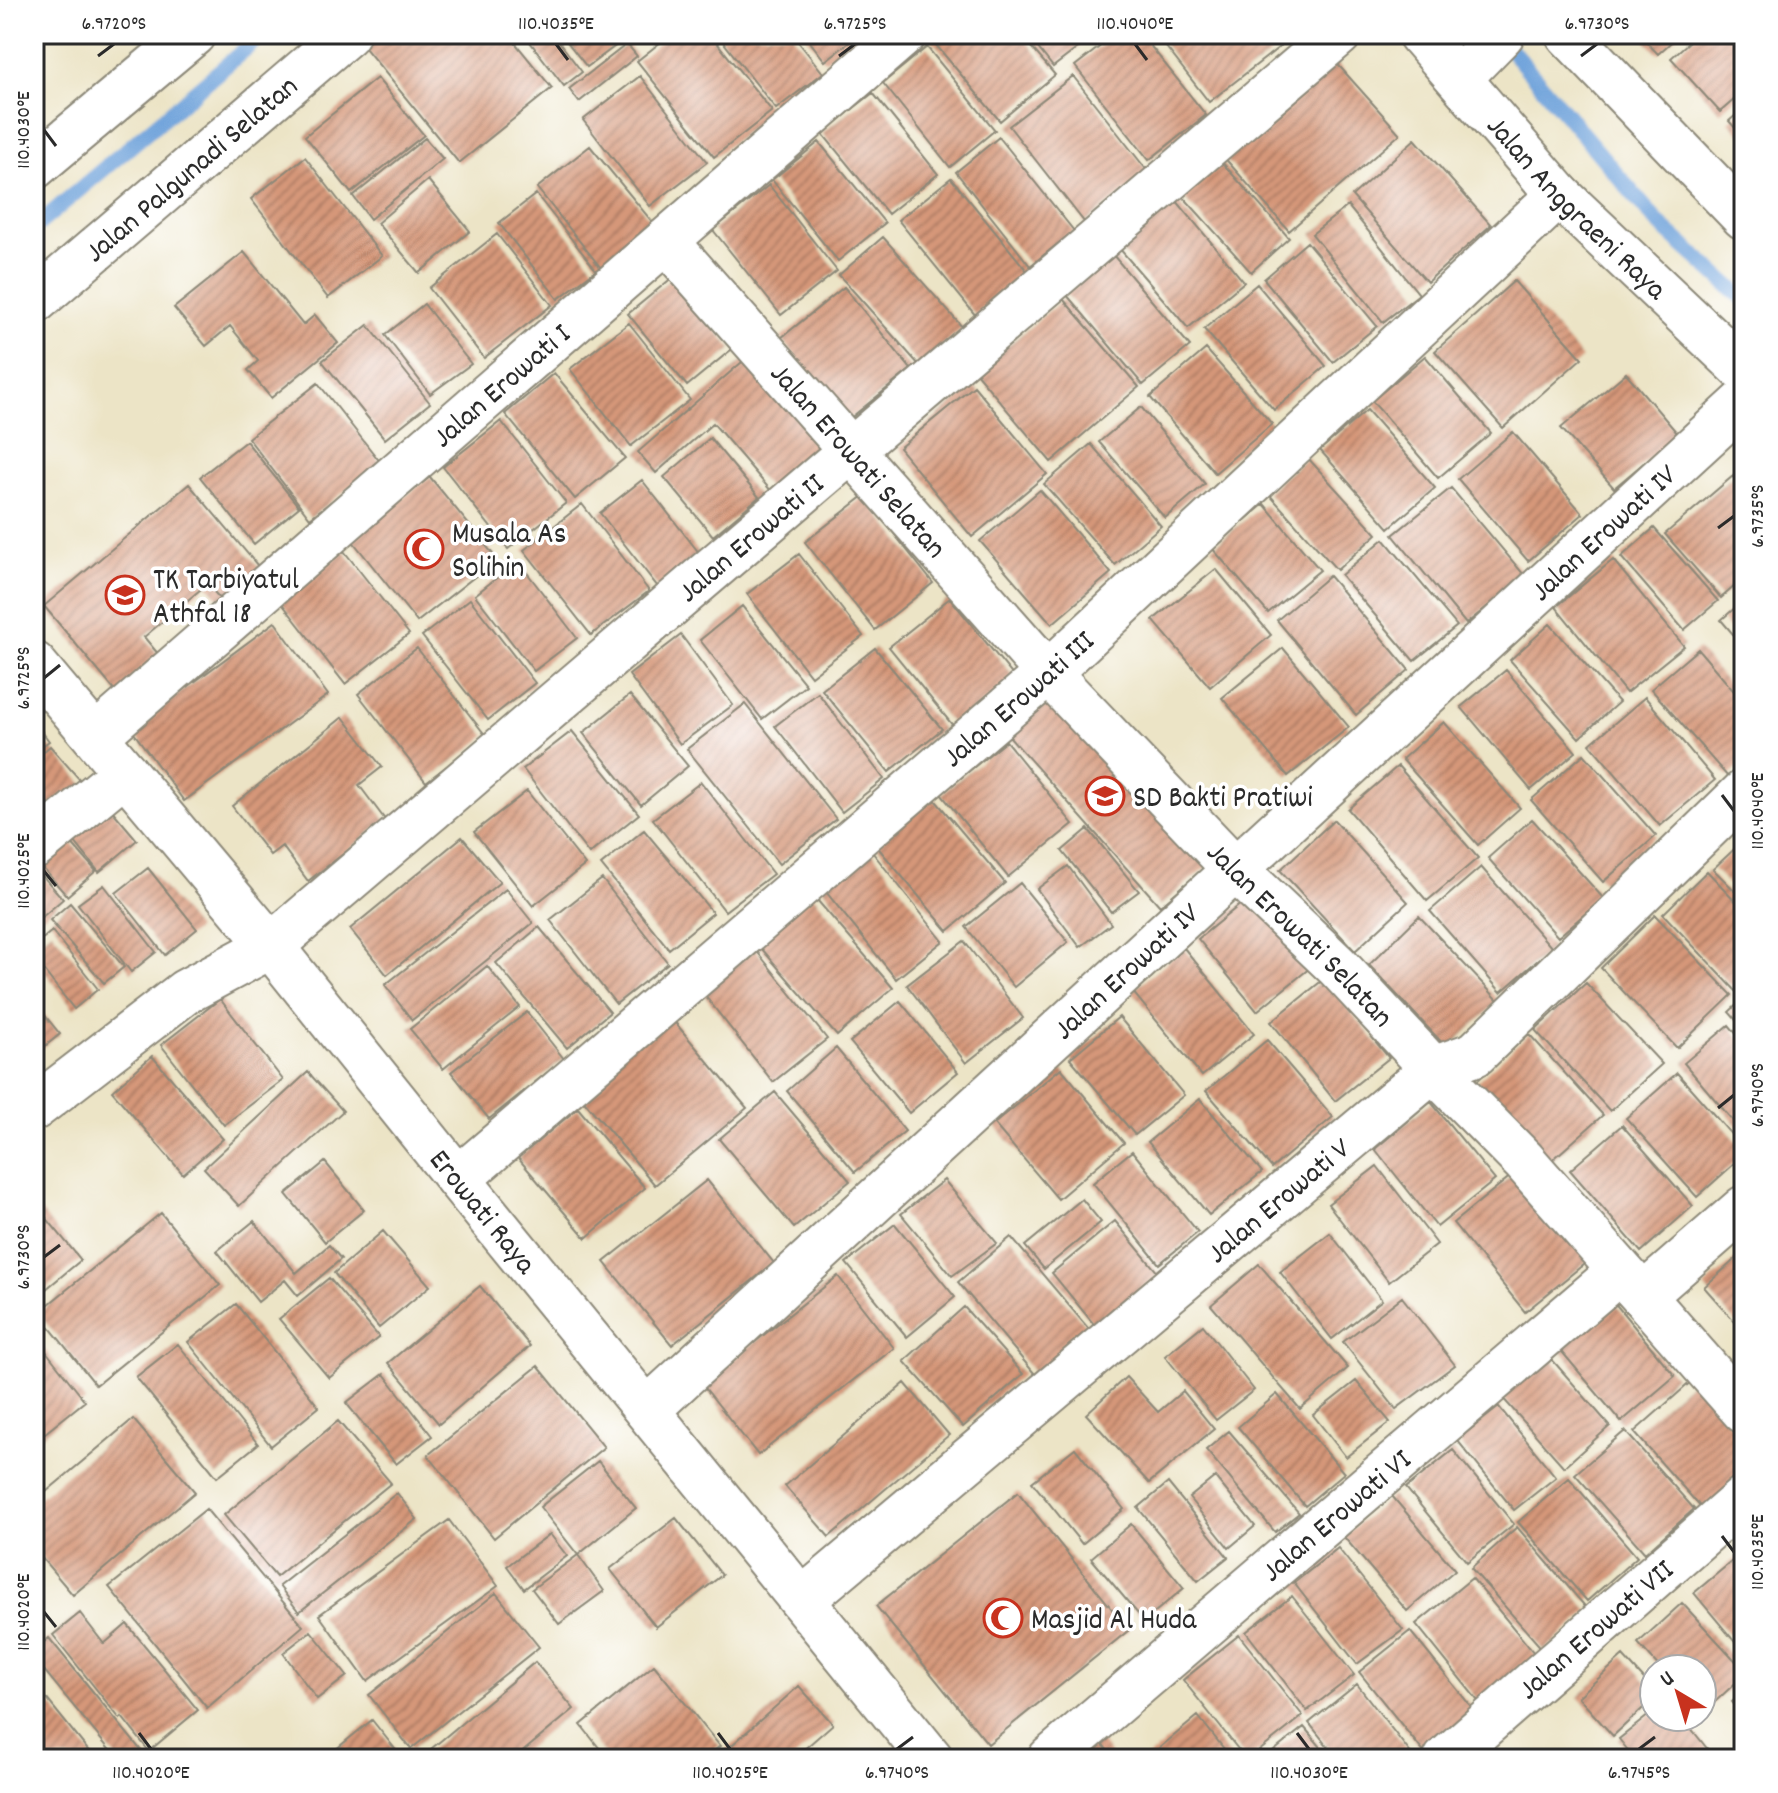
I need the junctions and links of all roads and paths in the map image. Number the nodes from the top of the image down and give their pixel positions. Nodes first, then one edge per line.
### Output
1 (193, 34) edge
2 (347, 34) edge
3 (904, 34) edge
4 (1339, 34) edge
5 (1420, 34) edge
6 (1502, 34) edge
7 (1568, 34) edge
8 (1464, 72) junction
9 (34, 167) edge
10 (1559, 195) junction
11 (1744, 217) edge
12 (666, 241) junction
13 (34, 302) edge
14 (1744, 370) edge
15 (1744, 402) edge
16 (853, 451) junction
17 (36, 671) edge
18 (1048, 673) junction
19 (96, 736) junction
20 (125, 772) junction
21 (1744, 792) edge
22 (34, 847) edge
23 (1235, 869) junction
24 (271, 946) junction
25 (1433, 1069) junction
26 (34, 1108) edge
27 (458, 1179) junction
28 (1744, 1208) edge
29 (1632, 1284) junction
30 (647, 1410) junction
31 (1744, 1411) edge
32 (1744, 1498) edge
33 (802, 1600) junction
34 (931, 1759) edge
35 (1050, 1759) edge
36 (1446, 1759) edge

1 - 9 street
2 - 13 street, Jalan Palgunadi Selatan
3 - 12 street, Jalan Erowati I
4 - 16 street, Jalan Erowati II
5 - 8 street, Jalan Anggraeni Raya
6 - 8 street
7 - 11 street
8 - 10 street, Jalan Anggraeni Raya
10 - 14 street, Jalan Anggraeni Raya
10 - 18 street, Jalan Erowati III
12 - 16 street, Jalan Erowati Selatan
12 - 19 street, Jalan Erowati I
15 - 23 street, Jalan Erowati IV
16 - 18 street, Jalan Erowati Selatan
16 - 24 street, Jalan Erowati II
17 - 19 street, Erowati Raya
18 - 23 street, Jalan Erowati Selatan
18 - 27 street, Jalan Erowati III
19 - 20 street, Erowati Raya
20 - 22 street
20 - 24 street, Erowati Raya
21 - 25 street, Jalan Erowati V
23 - 25 street, Jalan Erowati Selatan
23 - 30 street, Jalan Erowati IV
24 - 26 street, Jalan Erowati II
24 - 27 street, Erowati Raya
25 - 29 street, Jalan Erowati Selatan
25 - 33 street, Jalan Erowati V
27 - 30 street, Erowati Raya
28 - 29 street, Jalan Erowati VI
29 - 31 street, Jalan Erowati Selatan
29 - 35 street, Jalan Erowati VI
30 - 33 street, Erowati Raya
32 - 36 street, Jalan Erowati VII
33 - 34 street, Erowati Raya

